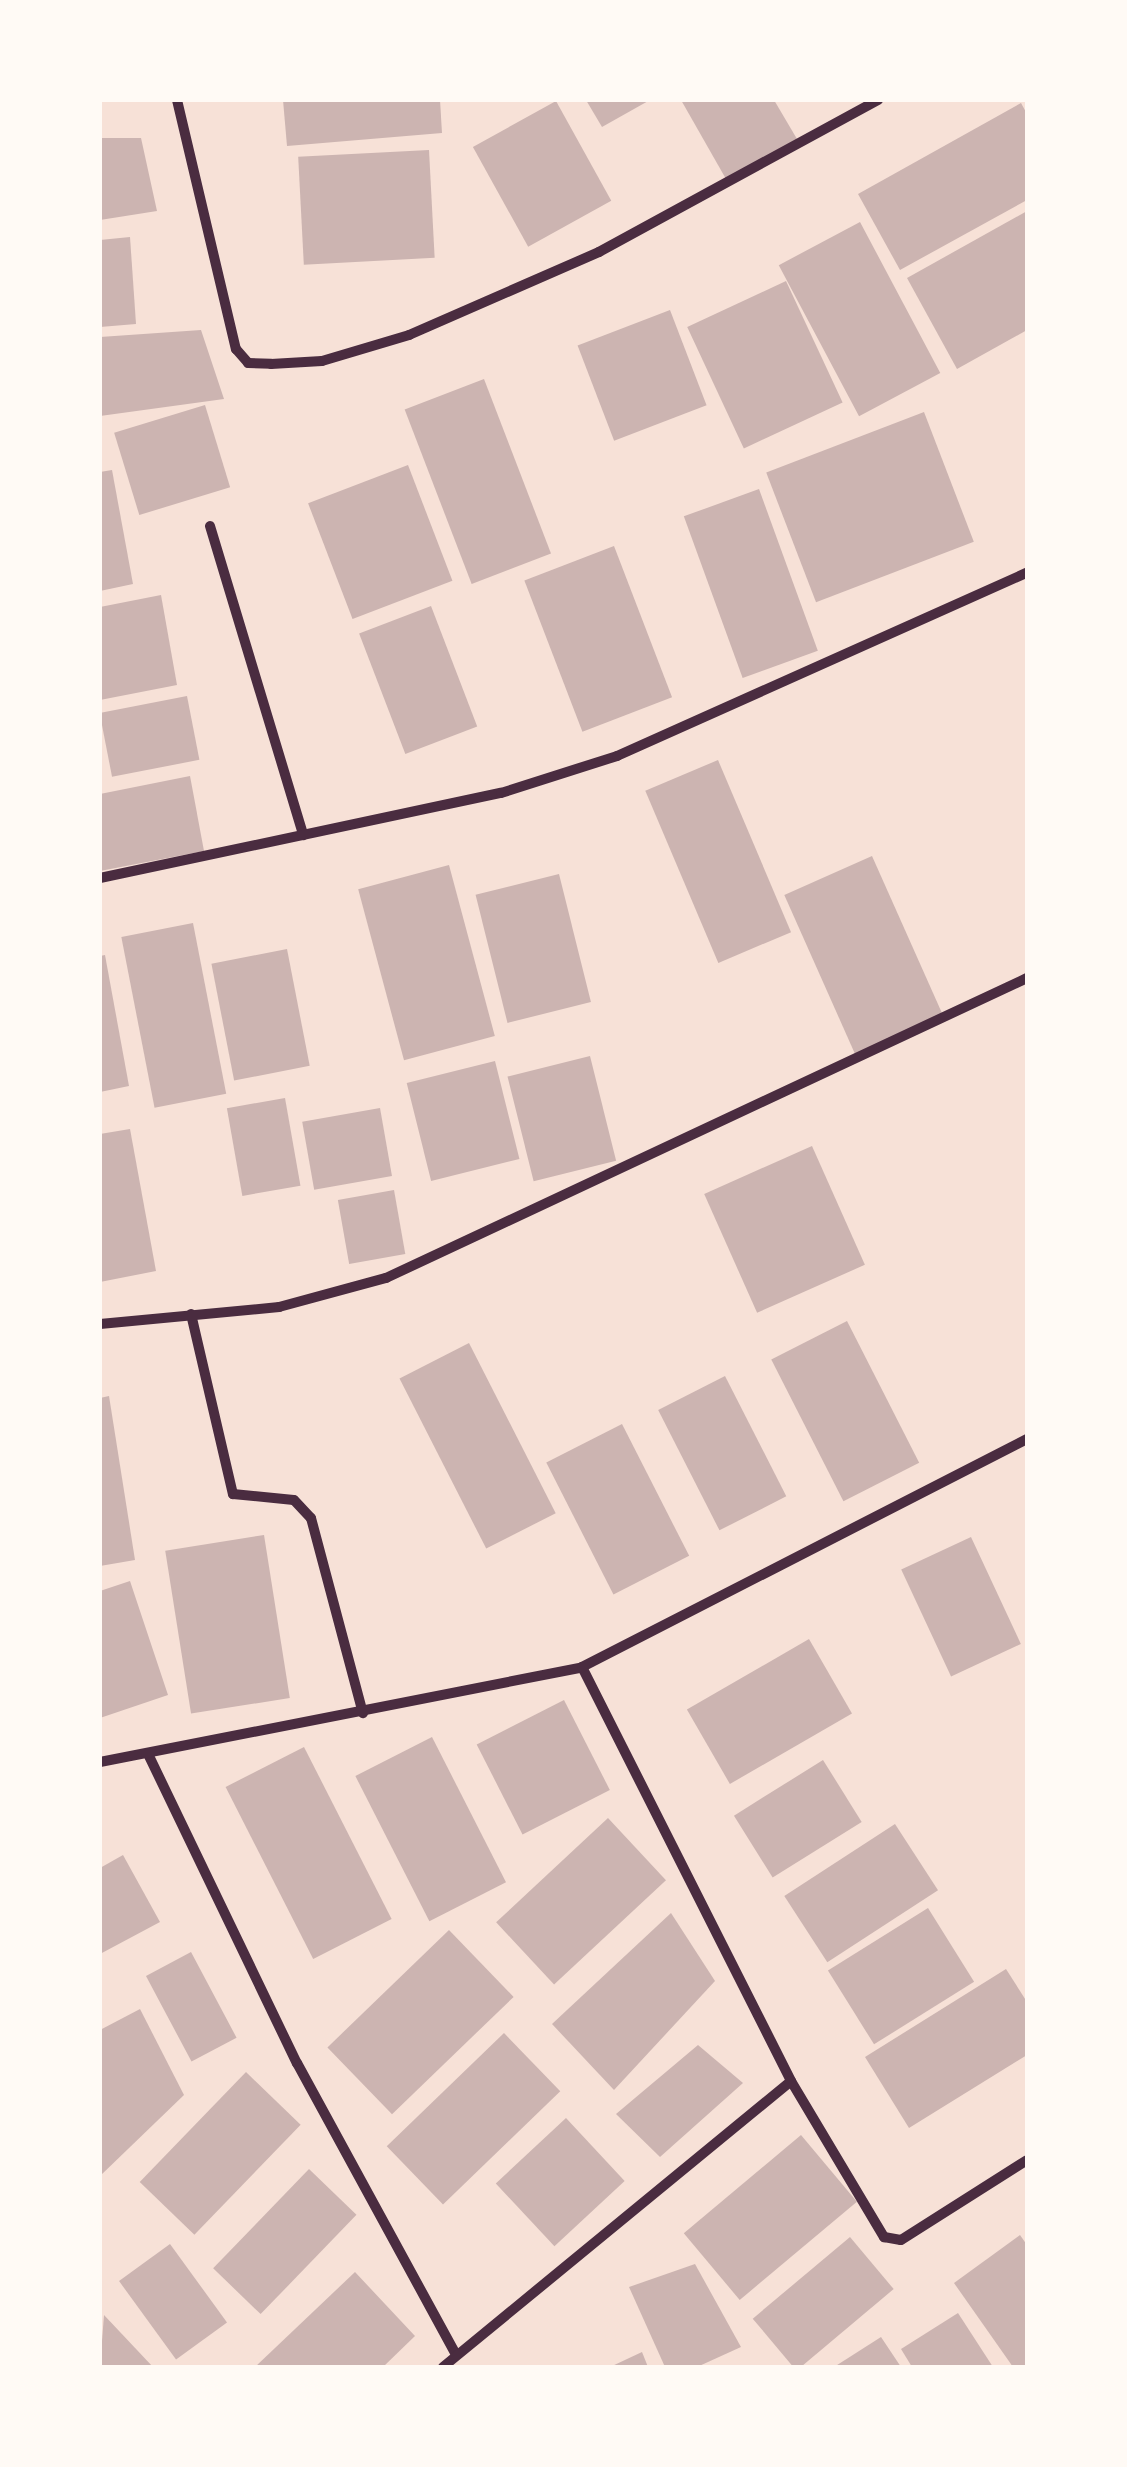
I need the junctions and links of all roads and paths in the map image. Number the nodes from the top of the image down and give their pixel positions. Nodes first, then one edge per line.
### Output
1 (177, 100) edge
2 (878, 100) edge
3 (210, 526) dead end
4 (1027, 573) edge
5 (303, 835) junction
6 (100, 878) edge
7 (1027, 978) edge
8 (191, 1314) junction
9 (100, 1324) edge
10 (1027, 1439) edge
11 (582, 1668) junction
12 (363, 1712) junction
13 (149, 1756) junction
14 (100, 1762) edge
15 (791, 2081) junction
16 (1027, 2160) edge
17 (456, 2356) junction
18 (443, 2367) edge

1 - 2 street
3 - 5 street
4 - 5 street
5 - 6 street
7 - 8 street
8 - 9 street
8 - 12 street
10 - 11 street
11 - 12 street
11 - 15 street
12 - 13 street
13 - 14 street
13 - 17 street
15 - 16 street
15 - 17 street
17 - 18 street

